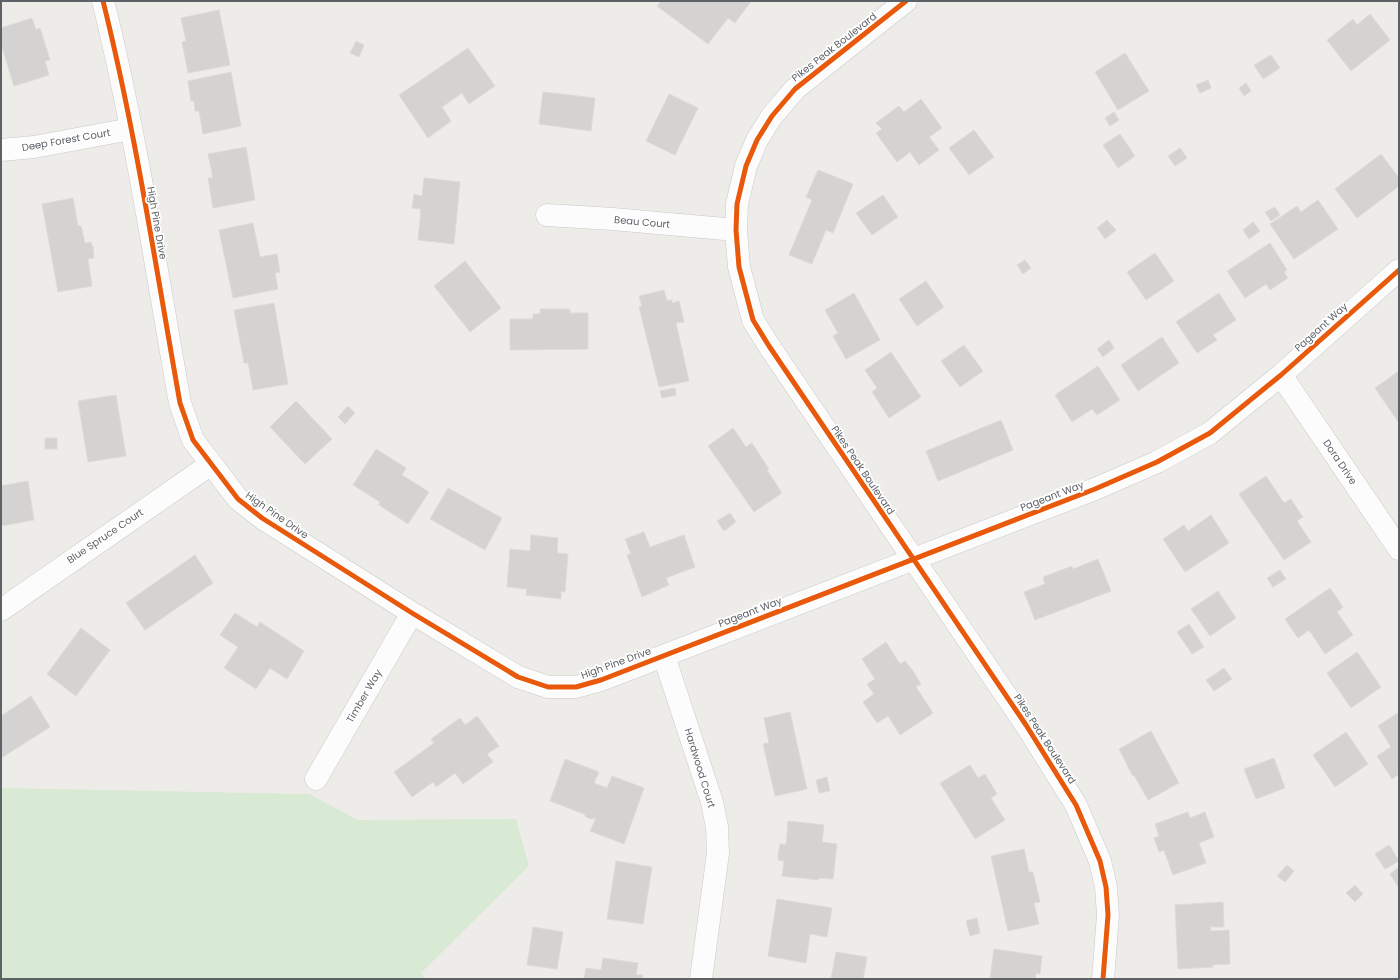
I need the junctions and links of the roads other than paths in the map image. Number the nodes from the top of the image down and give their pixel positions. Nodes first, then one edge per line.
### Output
1 (103, 1) edge
2 (906, 1) edge
3 (131, 129) junction
4 (1, 150) edge
5 (547, 215) dead end
6 (736, 230) junction
7 (1399, 270) edge
8 (1281, 375) junction
9 (211, 464) junction
10 (1399, 549) edge
11 (912, 559) junction
12 (1, 610) edge
13 (412, 613) junction
14 (664, 656) junction
15 (316, 779) dead end
16 (701, 979) edge
17 (1103, 979) edge

1 - 3 street, High Pine Drive
2 - 6 street, Pikes Peak Boulevard
3 - 4 street, Deep Forest Court
3 - 9 street, High Pine Drive
5 - 6 street, Beau Court
6 - 11 street, Pikes Peak Boulevard
7 - 8 street, Pageant Way
8 - 10 street, Dora Drive
8 - 11 street, Pageant Way
9 - 12 street, Blue Spruce Court
9 - 13 street, High Pine Drive
11 - 14 street, Pageant Way
11 - 17 street, Pikes Peak Boulevard
13 - 14 street, High Pine Drive
13 - 15 street, Timber Way
14 - 16 street, Hardwood Court

